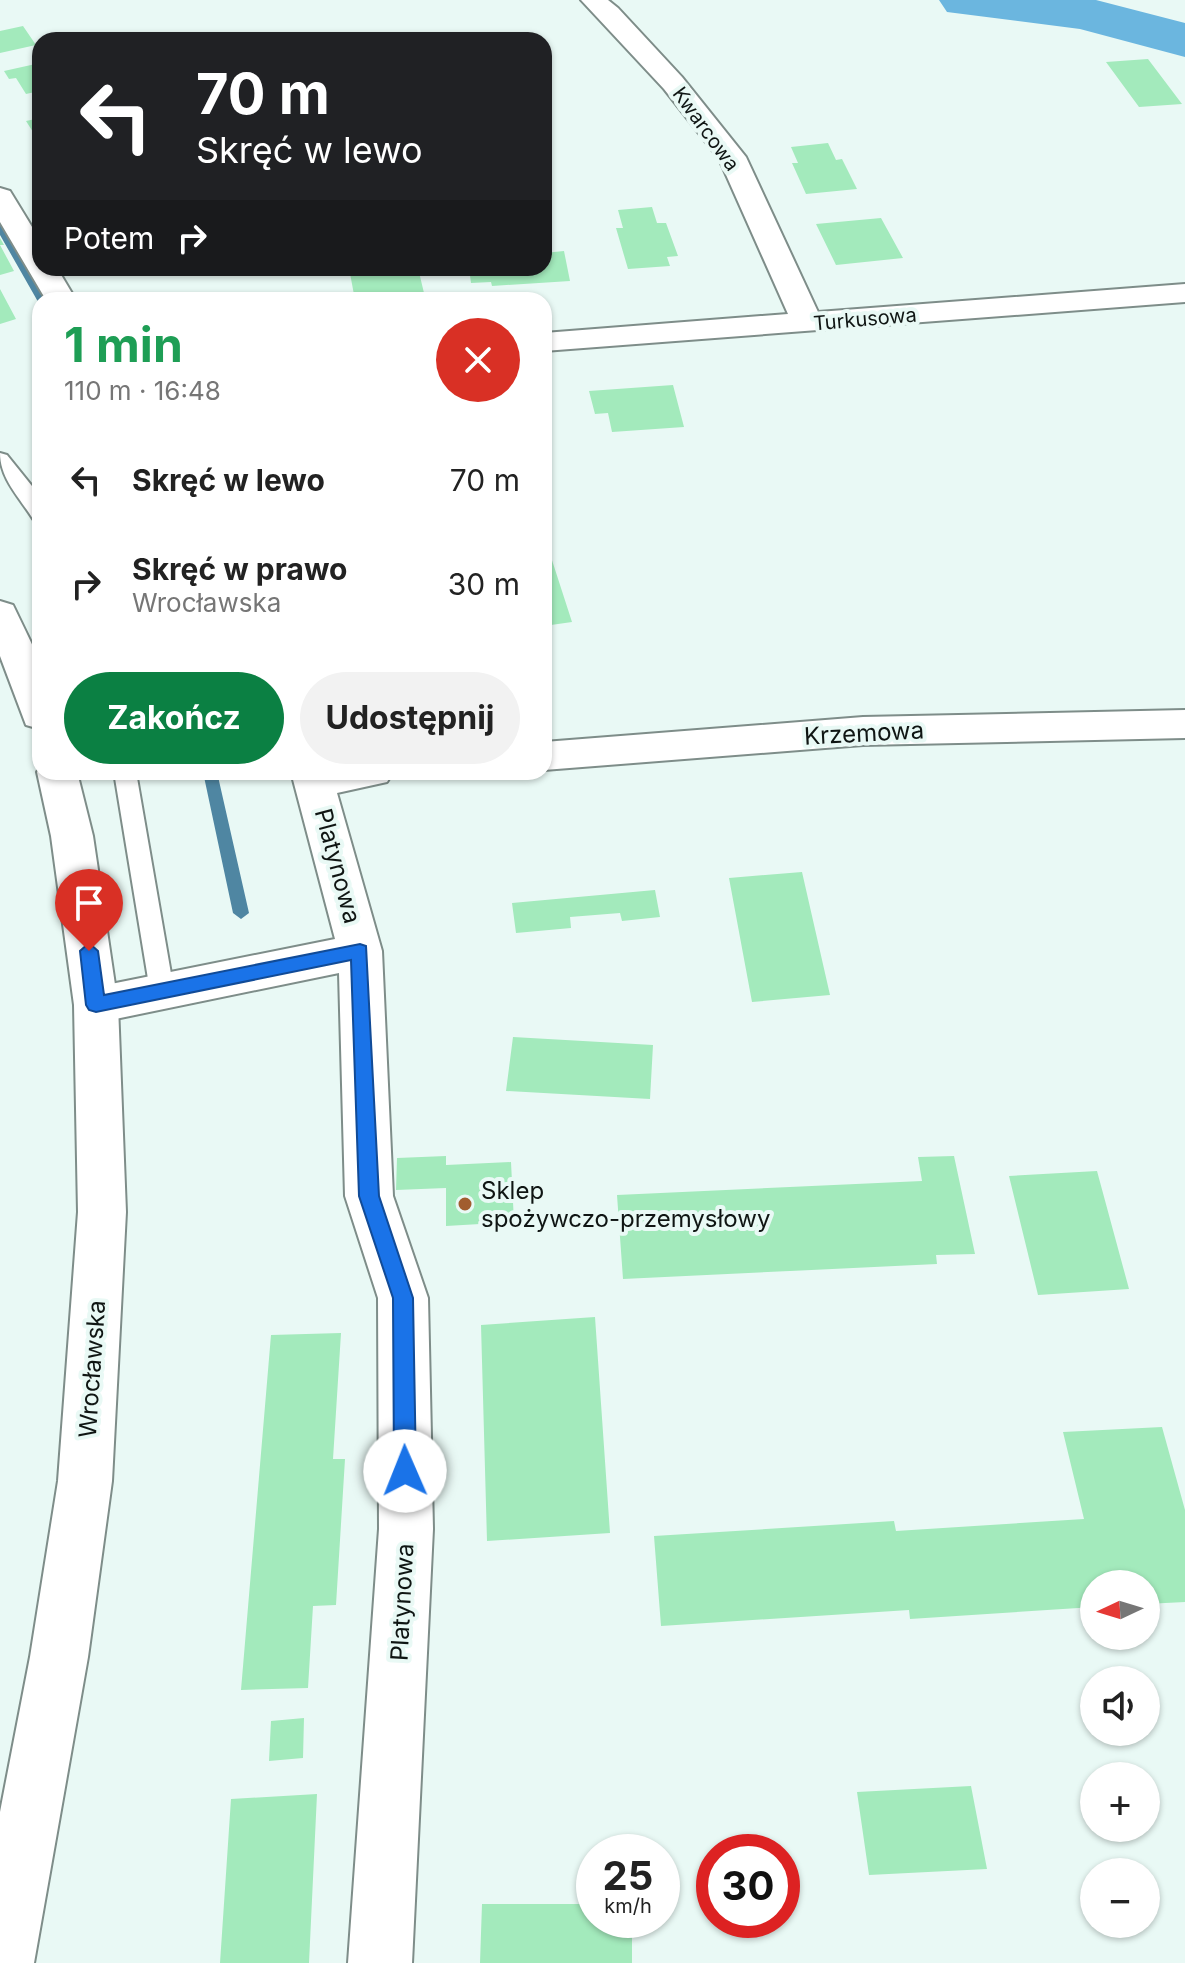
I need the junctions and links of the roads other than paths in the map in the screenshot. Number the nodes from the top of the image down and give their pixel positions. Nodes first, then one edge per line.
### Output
1 (593, 0) edge
2 (0, 197) edge
3 (32, 251) edge
4 (1185, 293) edge
5 (808, 324) junction
6 (552, 341) edge
7 (0, 459) edge
8 (32, 499) edge
9 (0, 614) edge
10 (32, 690) edge
11 (1185, 724) edge
12 (552, 755) edge
13 (59, 780) edge
14 (126, 780) edge
15 (314, 780) edge
16 (360, 951) junction
17 (162, 991) junction
18 (96, 1005) junction
19 (2, 1963) edge
20 (380, 1963) edge

1 - 5 street, Kwarcowa
2 - 3 street
4 - 5 street, Turkusowa
5 - 6 street, Turkusowa
7 - 8 lane
9 - 10 street
11 - 12 street, Krzemowa
13 - 18 street, Wrocławska
14 - 17 lane
15 - 16 street, Platynowa
16 - 17 street
16 - 20 street, Platynowa
17 - 18 street
18 - 19 street, Wrocławska

